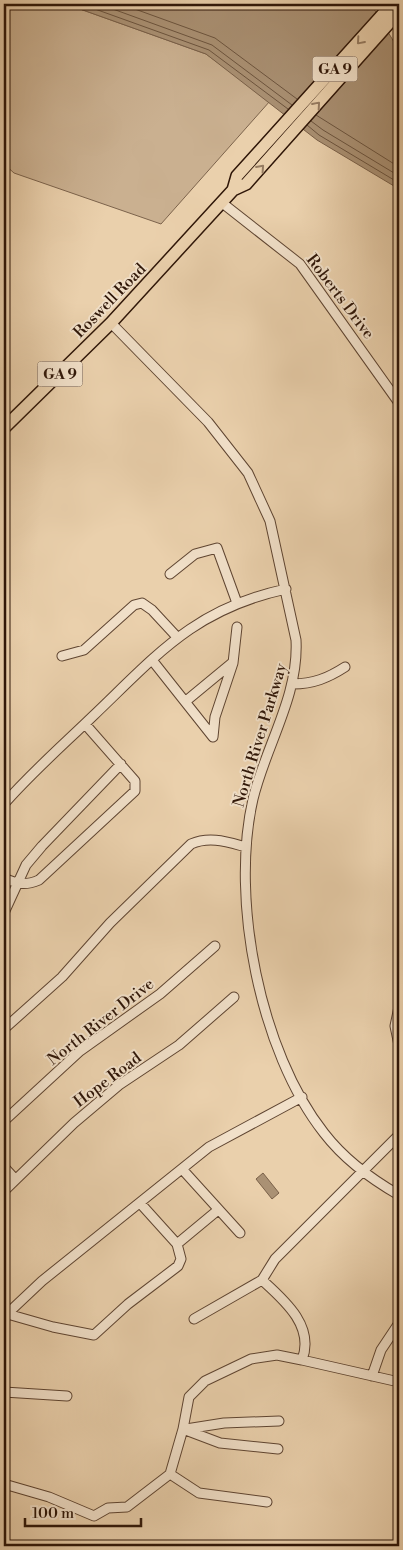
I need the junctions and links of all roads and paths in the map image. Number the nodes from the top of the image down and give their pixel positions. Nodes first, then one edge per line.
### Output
1 (392, 4) edge
2 (399, 12) edge
3 (281, 138) junction
4 (221, 202) junction
5 (111, 323) junction
6 (399, 403) edge
7 (4, 428) edge
8 (170, 574) dead end
9 (286, 589) junction
10 (237, 602) junction
11 (237, 627) dead end
12 (177, 637) junction
13 (62, 656) dead end
14 (152, 660) junction
15 (232, 663) junction
16 (345, 667) dead end
17 (292, 684) junction
18 (186, 701) junction
19 (85, 724) junction
20 (121, 764) junction
21 (4, 804) edge
22 (246, 846) junction
23 (4, 878) edge
24 (16, 884) junction
25 (4, 913) edge
26 (216, 946) dead end
27 (234, 997) dead end
28 (399, 1008) edge
29 (4, 1029) edge
30 (399, 1045) edge
31 (302, 1097) junction
32 (4, 1121) edge
33 (399, 1135) edge
34 (4, 1167) edge
35 (182, 1169) junction
36 (361, 1171) junction
37 (15, 1179) junction
38 (4, 1191) edge
39 (399, 1195) edge
40 (140, 1203) junction
41 (218, 1210) junction
42 (240, 1233) dead end
43 (177, 1244) junction
44 (262, 1280) junction
45 (5, 1313) edge
46 (194, 1318) dead end
47 (399, 1323) edge
48 (302, 1360) junction
49 (372, 1376) junction
50 (399, 1382) edge
51 (4, 1392) edge
52 (67, 1396) dead end
53 (279, 1421) dead end
54 (183, 1429) junction
55 (278, 1449) dead end
56 (170, 1474) junction
57 (4, 1484) edge
58 (267, 1502) dead end

1 -> 3 main road, GA 9
3 -> 2 main road, GA 9
3 - 4 main road, Roswell Road / GA 9
4 - 5 main road, Roswell Road / GA 9
4 - 6 street, Roberts Drive
5 - 7 main road, Roswell Road / GA 9
5 - 9 street, North River Parkway
8 - 10 street
9 - 10 street
9 - 17 street, North River Parkway
10 - 12 street
11 - 15 street
12 - 13 street
12 - 14 street
14 - 18 street
14 - 19 street
15 - 18 street
15 - 18 street
16 - 17 street
17 - 22 street, North River Parkway
19 - 20 street
19 - 21 street
20 - 24 street
20 - 24 street
22 - 29 street
22 - 31 street, North River Parkway
23 - 24 street
24 - 25 street
26 - 32 street, North River Drive
27 - 37 street, Hope Road
28 - 30 street
31 - 35 street
31 - 36 street, North River Parkway
33 - 36 street
34 - 37 street
35 - 40 street
35 - 41 street
36 - 39 street, North River Parkway
36 - 44 street
37 - 38 street, Hope Road
40 - 43 street
40 - 45 street
41 - 42 street
41 - 43 street
43 - 45 street
44 - 46 street
44 - 48 street
47 - 49 street
48 - 49 street
48 - 54 street
49 - 50 street
51 - 52 street
53 - 54 street
54 - 55 street
54 - 56 street
56 - 57 street
56 - 58 street

